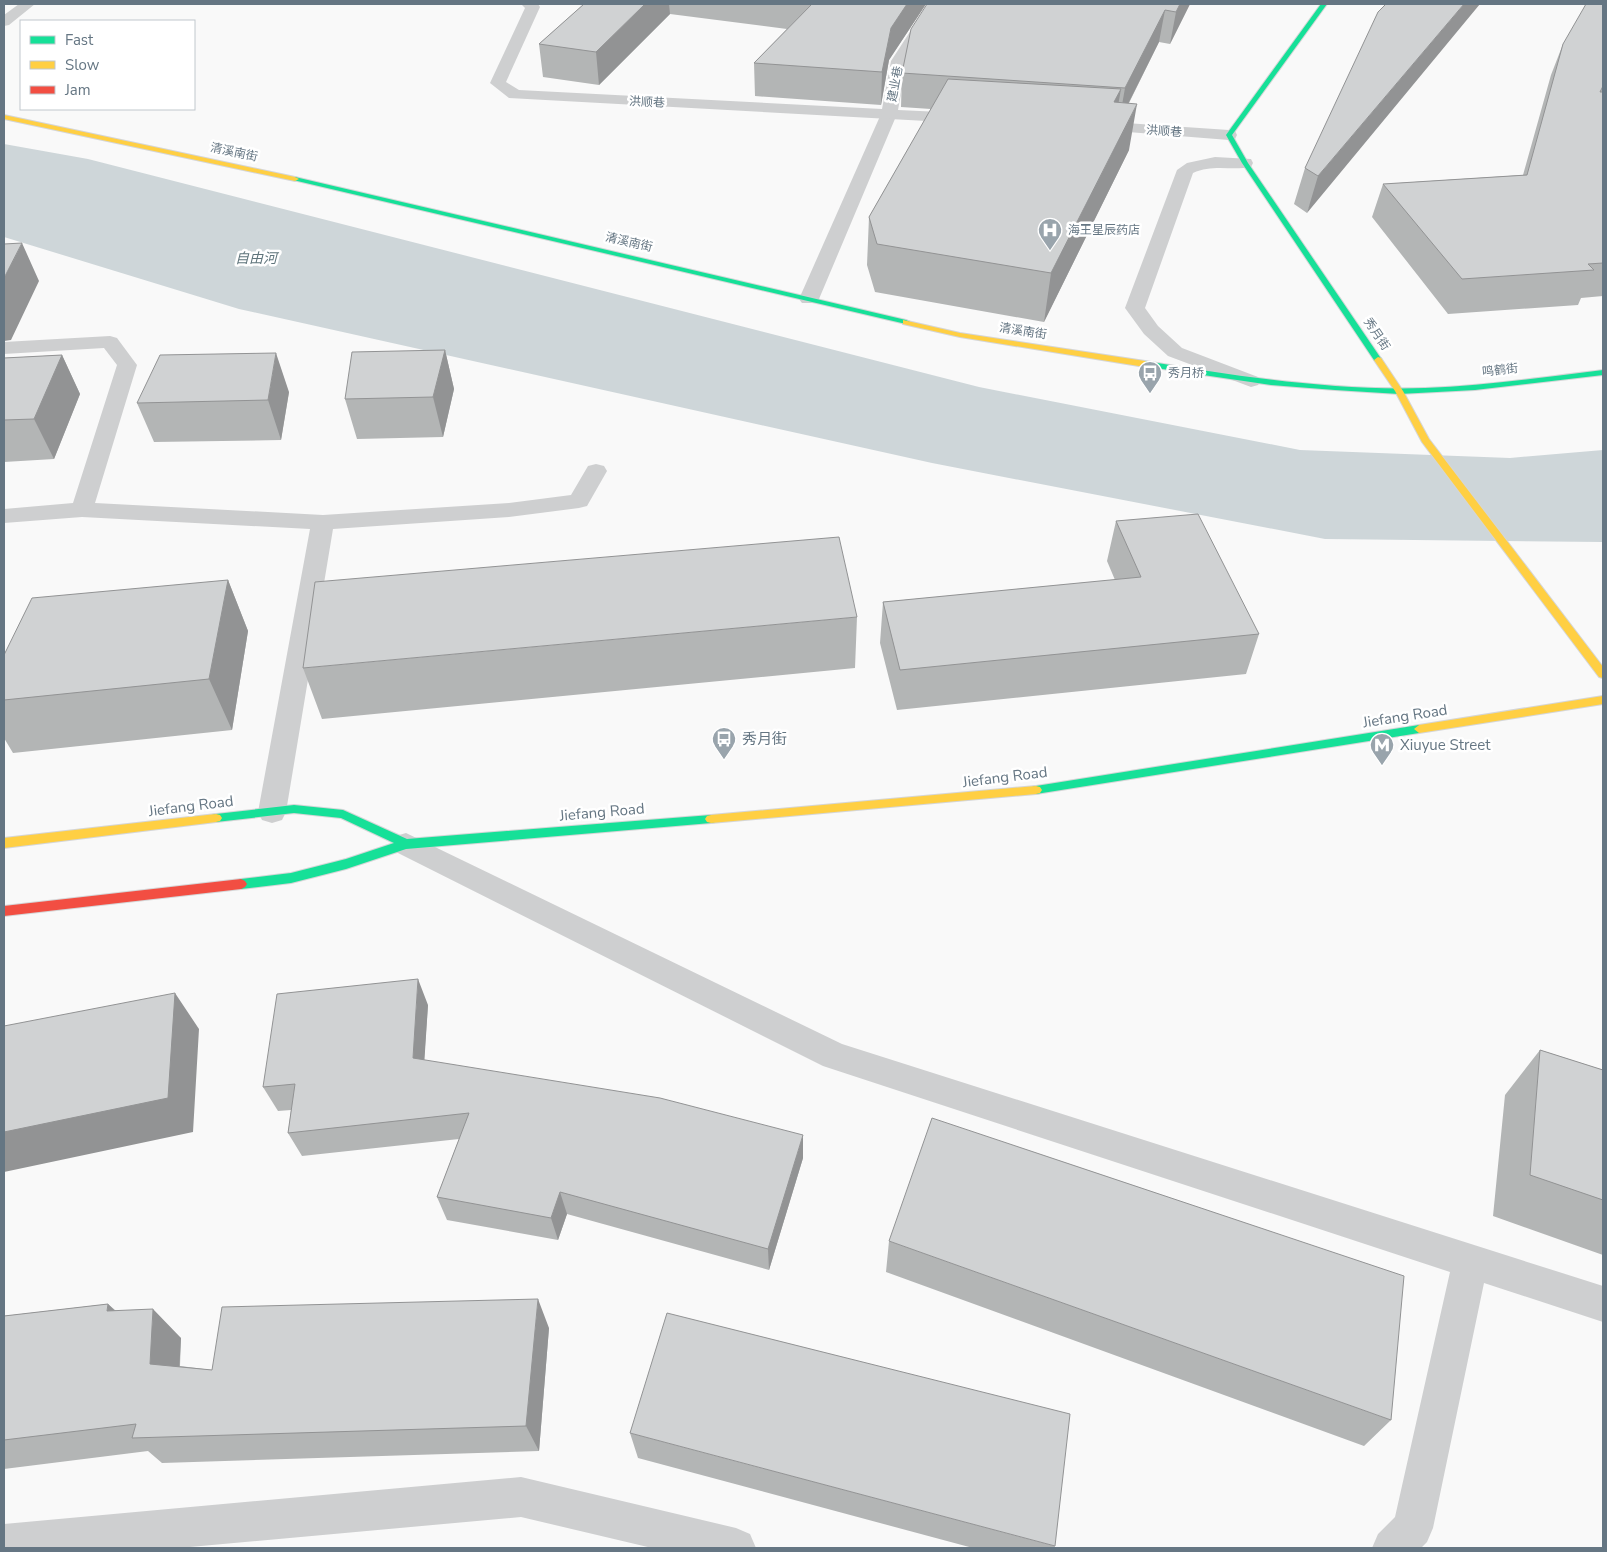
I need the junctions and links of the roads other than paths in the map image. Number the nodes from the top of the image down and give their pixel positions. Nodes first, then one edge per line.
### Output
1 (28, 4) edge
2 (528, 4) edge
3 (935, 4) edge
4 (1324, 4) edge
5 (4, 22) edge
6 (889, 114) junction
7 (4, 117) edge
8 (976, 119) edge
9 (1083, 126) edge
10 (1229, 135) junction
11 (1245, 163) junction
12 (808, 299) junction
13 (4, 348) edge
14 (1603, 374) edge
15 (1251, 381) junction
16 (1399, 391) junction
17 (596, 471) dead end
18 (82, 510) junction
19 (4, 516) edge
20 (323, 522) junction
21 (1603, 674) edge
22 (1603, 700) edge
23 (272, 812) junction
24 (4, 843) edge
25 (406, 844) junction
26 (4, 911) edge
27 (1471, 1260) junction
28 (1603, 1304) edge
29 (4, 1544) edge
30 (736, 1548) edge
31 (1392, 1548) edge

1 - 5 street
2 - 6 street, 洪顺巷
3 - 6 street, 建业巷
4 - 10 street
6 - 8 street, 洪顺巷
6 - 12 street
7 - 12 street, 清溪南街
9 - 10 street, 洪顺巷
10 - 11 street, 秀月街
11 - 15 street
11 - 16 street, 秀月街
12 - 15 street, 清溪南街
13 - 18 street
14 - 16 street, 鸣鹤街
15 - 16 street, 清溪南街
16 - 21 street, 秀月街
17 - 20 street
18 - 19 street
18 - 20 street
20 - 23 street
22 - 25 street, Jiefang Road
23 - 24 street, Jiefang Road
23 - 25 street, Jiefang Road
25 - 26 street, Jiefang Road
25 - 27 street
27 - 28 street
27 - 31 street
29 - 30 street

